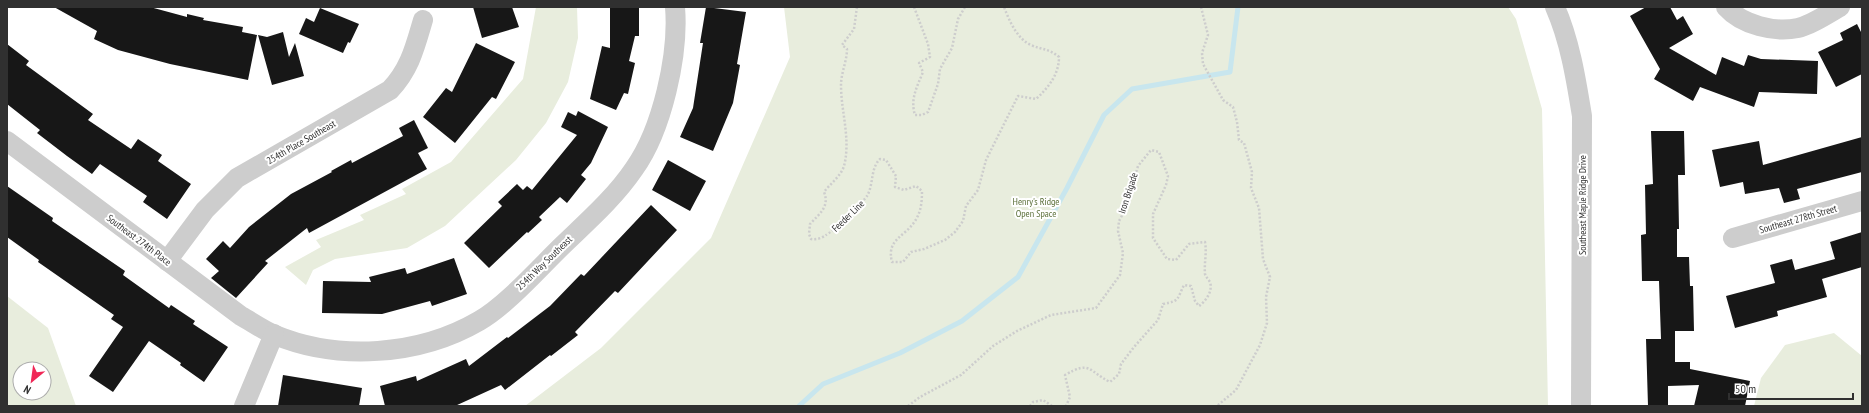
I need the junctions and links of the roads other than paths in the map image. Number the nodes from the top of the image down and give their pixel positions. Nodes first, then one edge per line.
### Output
1 (674, 7) edge
2 (1555, 7) edge
3 (1726, 7) edge
4 (1840, 7) edge
5 (423, 20) dead end
6 (7, 141) edge
7 (1862, 201) edge
8 (1733, 238) dead end
9 (166, 261) junction
10 (274, 334) junction
11 (244, 406) edge
12 (1582, 406) edge

1 - 10 street, 254th Way Southeast
2 - 12 street, Southeast Maple Ridge Drive
3 - 4 street
5 - 9 street, 254th Place Southeast
6 - 9 street, Southeast 274th Place
7 - 8 street, Southeast 278th Street
9 - 10 street, Southeast 274th Place
10 - 11 street

